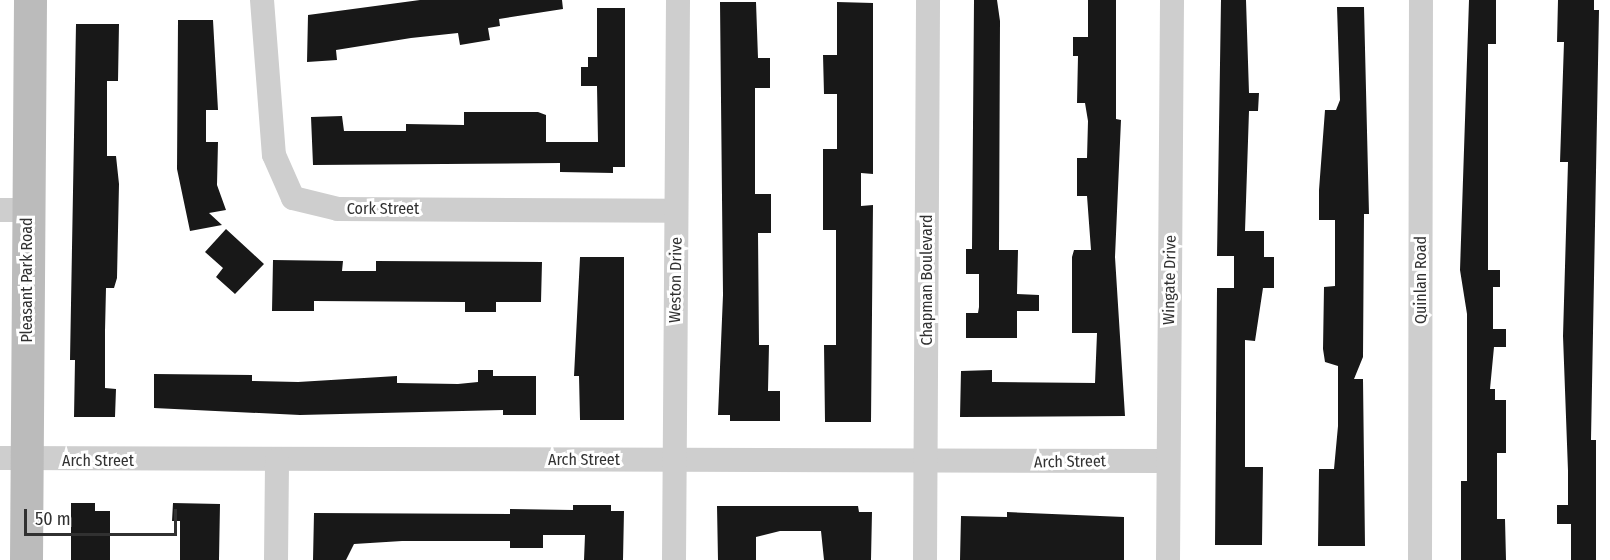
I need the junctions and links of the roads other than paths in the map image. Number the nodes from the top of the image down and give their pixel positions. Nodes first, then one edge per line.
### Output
1 (30, 0) edge
2 (262, 0) edge
3 (678, 0) edge
4 (928, 0) edge
5 (1173, 0) edge
6 (1421, 0) edge
7 (14, 210) edge
8 (676, 211) junction
9 (13, 459) edge
10 (277, 460) junction
11 (674, 460) junction
12 (1168, 461) junction
13 (927, 464) junction
14 (26, 560) edge
15 (276, 560) edge
16 (674, 560) edge
17 (925, 560) edge
18 (1168, 560) edge
19 (1420, 560) edge

1 - 7 street, Pleasant Park Road
2 - 8 street, Cork Street
3 - 8 street, Weston Drive
4 - 13 street, Chapman Boulevard
5 - 12 street, Wingate Drive
6 - 19 street, Quinlan Road
7 - 9 street, Pleasant Park Road
8 - 11 street, Weston Drive
9 - 10 street, Arch Street
9 - 14 street, Pleasant Park Road
10 - 11 street, Arch Street
10 - 15 street
11 - 13 street, Arch Street
11 - 16 street, Weston Drive
12 - 13 street, Arch Street
12 - 18 street, Wingate Drive
13 - 17 street, Chapman Boulevard

